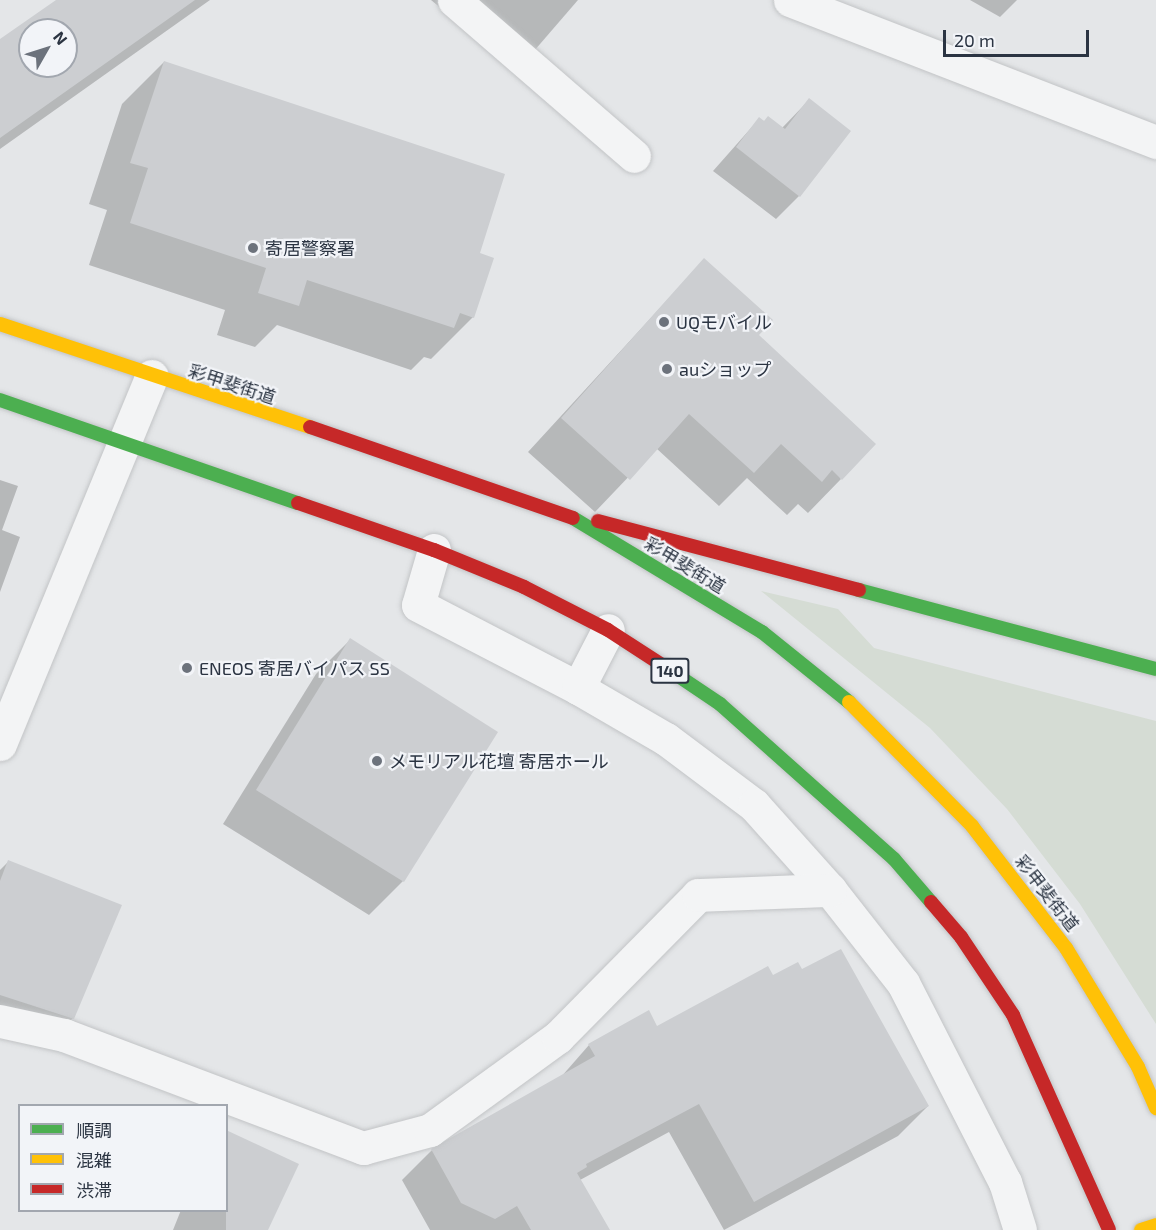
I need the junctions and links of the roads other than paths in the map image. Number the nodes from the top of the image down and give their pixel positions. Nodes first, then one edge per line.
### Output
1 (454, 0) edge
2 (790, 0) edge
3 (1156, 142) edge
4 (634, 156) dead end
5 (0, 324) edge
6 (152, 376) junction
7 (0, 400) edge
8 (127, 443) junction
9 (562, 511) junction
10 (434, 550) junction
11 (608, 630) junction
12 (1156, 669) edge
13 (578, 688) junction
14 (0, 744) edge
15 (830, 890) junction
16 (0, 1021) edge
17 (1156, 1108) edge
18 (1156, 1225) edge
19 (1020, 1230) edge
20 (1109, 1230) edge
21 (1141, 1230) edge

1 - 4 street
2 - 3 street
5 - 6 highway, 彩甲斐街道
6 - 8 street
6 - 9 highway, 彩甲斐街道
7 - 8 highway, 140
8 - 10 highway, 140
8 - 14 street
9 - 12 highway
9 - 17 highway, 彩甲斐街道
10 - 11 highway, 140
10 - 13 street
11 - 13 street
11 - 20 highway, 140
13 - 15 street
15 - 16 street
15 - 19 street
18 - 21 highway

